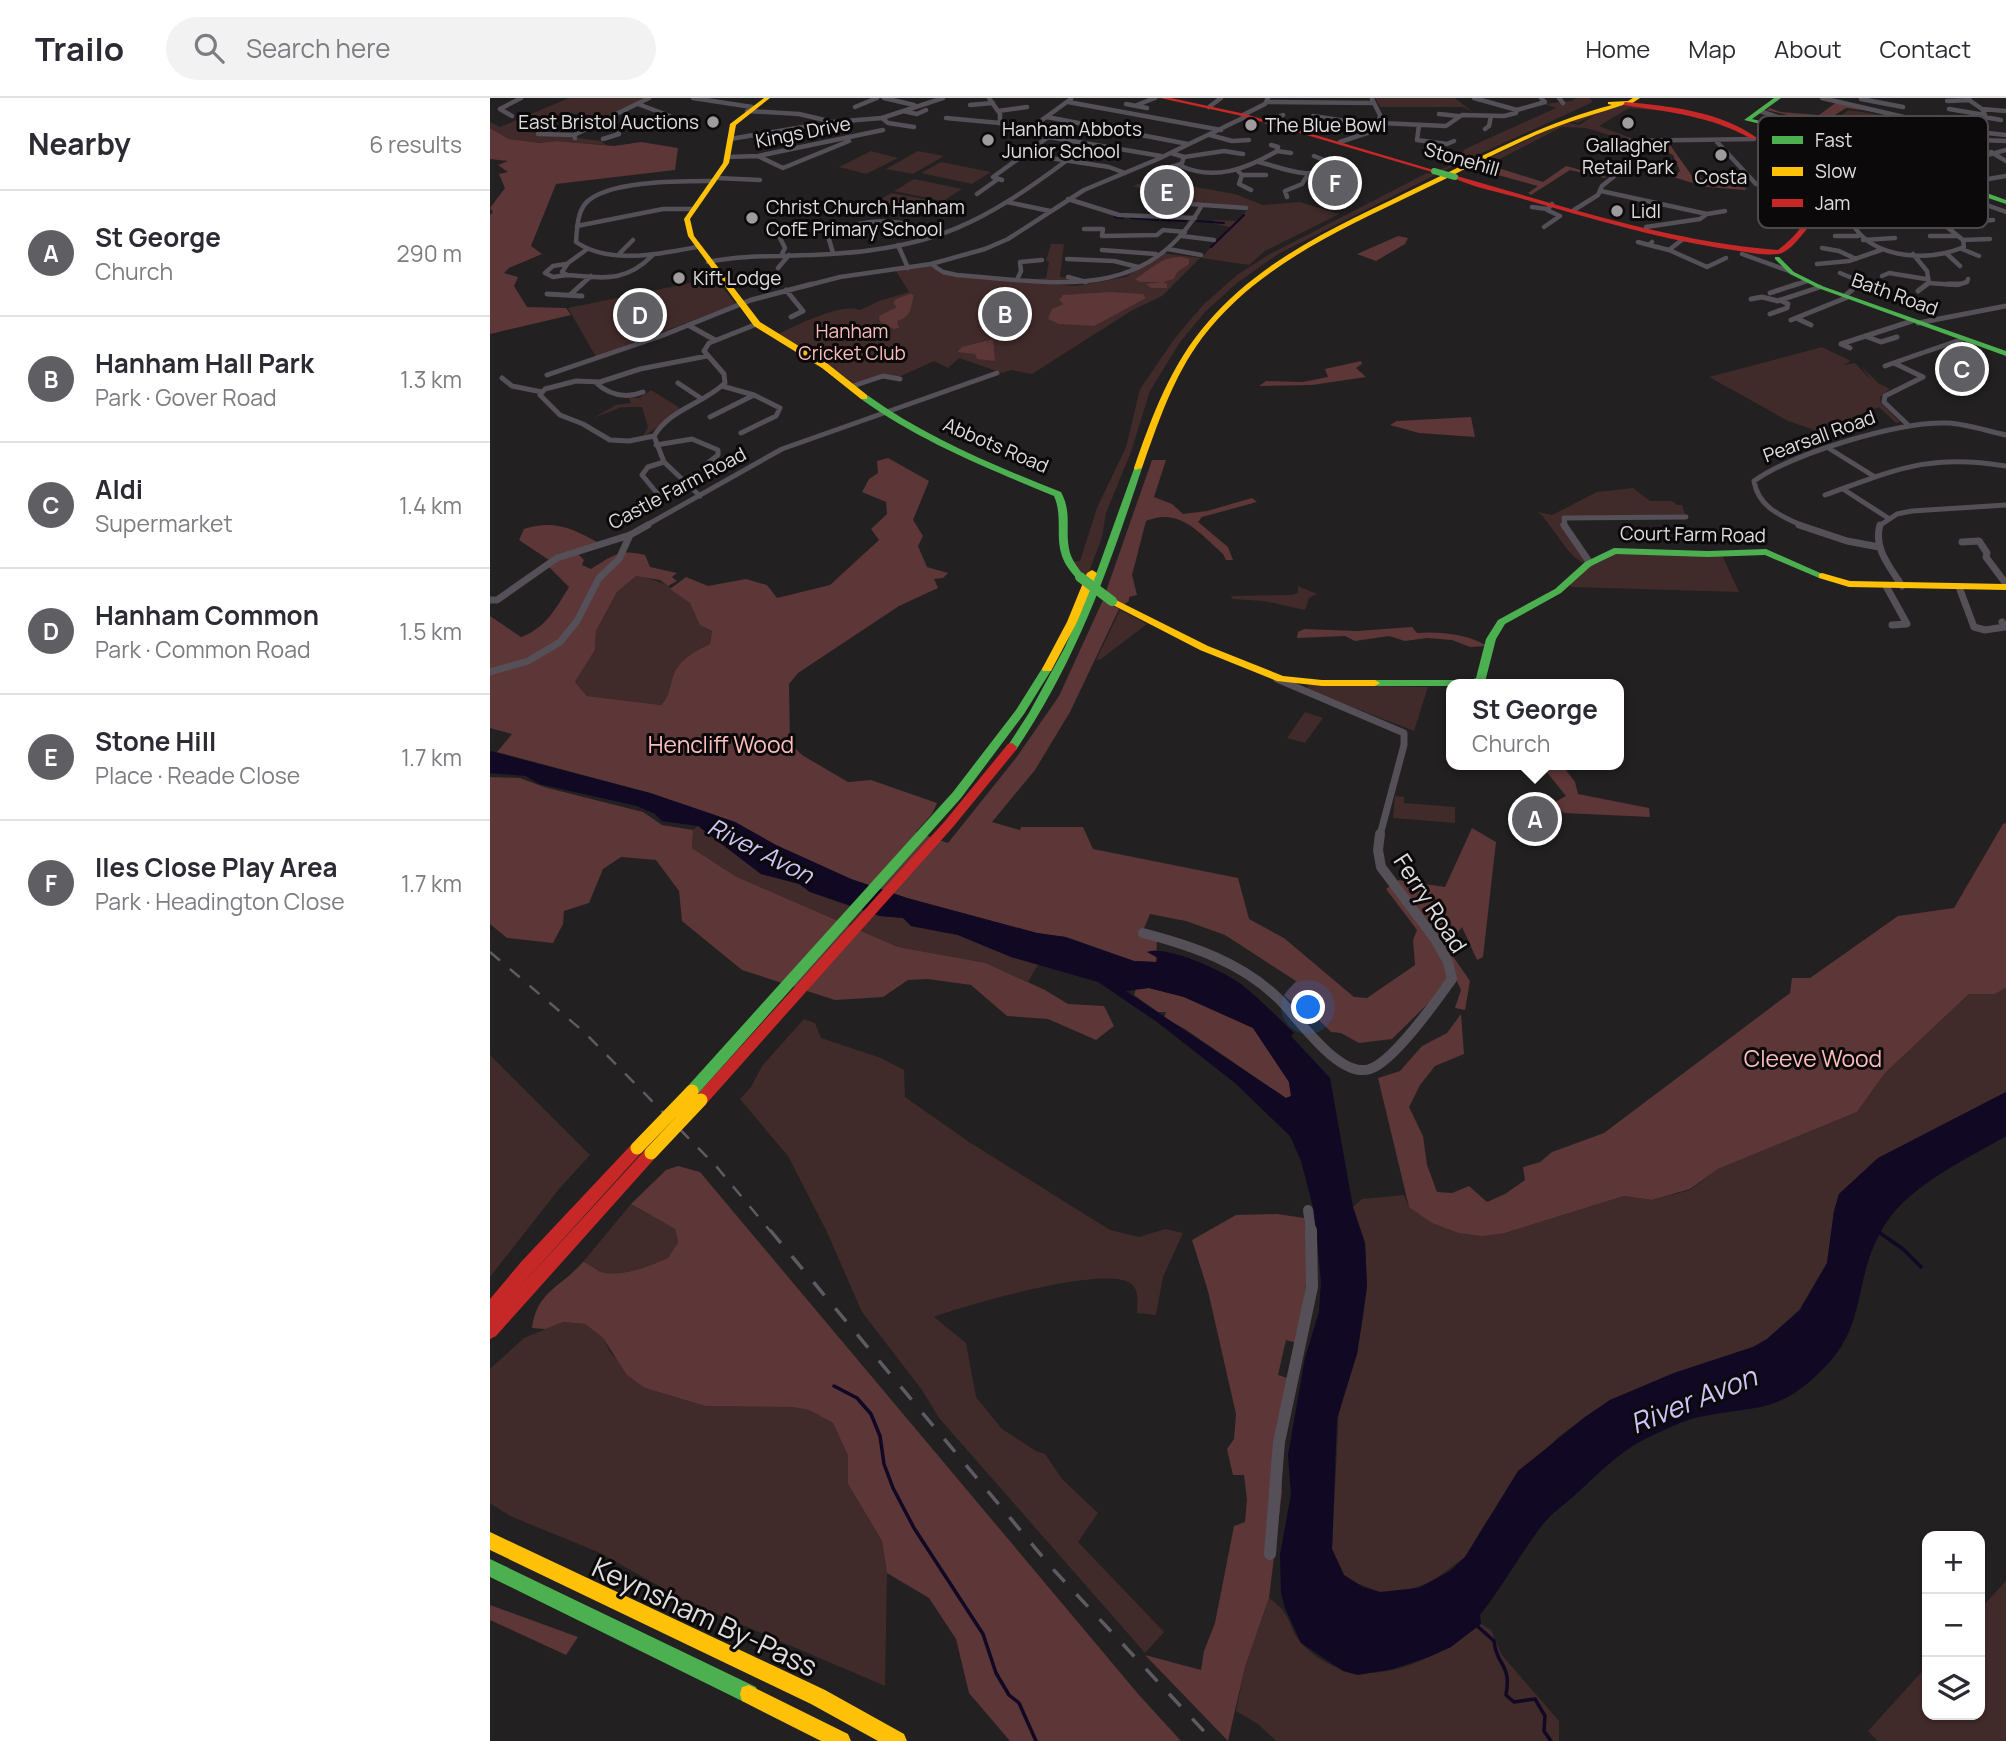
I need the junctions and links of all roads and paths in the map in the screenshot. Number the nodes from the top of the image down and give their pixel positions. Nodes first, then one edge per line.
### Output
1 (521, 98) edge
2 (649, 98) edge
3 (693, 98) edge
4 (767, 98) edge
5 (877, 98) edge
6 (884, 98) edge
7 (943, 98) edge
8 (1073, 98) edge
9 (1155, 98) edge
10 (1163, 98) edge
11 (1474, 98) edge
12 (1505, 98) edge
13 (1541, 98) edge
14 (1559, 98) edge
15 (1646, 98) edge
16 (1777, 98) edge
17 (1822, 98) edge
18 (1861, 98) edge
19 (1596, 99) edge
20 (1968, 99) edge
21 (991, 100) edge
22 (1268, 100) edge
23 (1372, 100) edge
24 (1947, 101) dead end
25 (1068, 102) junction
26 (1627, 102) edge
27 (1563, 103) dead end
28 (638, 104) junction
29 (1126, 104) dead end
30 (1223, 104) edge
31 (1498, 104) junction
32 (1853, 104) junction
33 (1135, 105) junction
34 (915, 106) junction
35 (970, 106) dead end
36 (1904, 106) dead end
37 (855, 107) dead end
38 (1027, 107) dead end
39 (1147, 107) dead end
40 (1950, 108) dead end
41 (750, 109) junction
42 (1982, 109) junction
43 (926, 110) dead end
44 (1517, 110) junction
45 (901, 111) junction
46 (998, 111) junction
47 (1760, 111) junction
48 (2006, 111) edge
49 (1439, 114) dead end
50 (1283, 115) dead end
51 (513, 116) dead end
52 (670, 116) dead end
53 (1245, 116) junction
54 (1312, 116) dead end
55 (1458, 116) junction
56 (1491, 116) junction
57 (1773, 116) edge
58 (1907, 116) edge
59 (1984, 116) joint
60 (1047, 117) junction
61 (1988, 117) edge
62 (882, 118) junction
63 (946, 118) dead end
64 (2001, 120) dead end
65 (603, 121) junction
66 (572, 122) dead end
67 (833, 122) junction
68 (1267, 122) junction
69 (1758, 122) edge
70 (1000, 123) junction
71 (1379, 124) junction
72 (594, 125) junction
73 (1233, 125) junction
74 (1419, 125) junction
75 (914, 127) dead end
76 (1487, 129) dead end
77 (1221, 130) junction
78 (1024, 133) junction
79 (1988, 133) edge
80 (538, 134) dead end
81 (889, 134) dead end
82 (858, 135) junction
83 (1210, 135) junction
84 (2006, 135) edge
85 (1758, 137) edge
86 (1758, 137) edge
87 (1047, 138) junction
88 (603, 139) dead end
89 (730, 139) junction
90 (1249, 140) dead end
91 (1988, 140) edge
92 (1454, 141) dead end
93 (2006, 141) edge
94 (1340, 142) junction
95 (1717, 142) junction
96 (1758, 142) edge
97 (1758, 142) edge
98 (1188, 144) junction
99 (1270, 145) dead end
100 (2006, 150) edge
101 (1278, 151) junction
102 (1988, 152) joint
103 (1171, 153) junction
104 (1291, 153) dead end
105 (1024, 154) junction
106 (1242, 154) dead end
107 (1201, 155) junction
108 (758, 156) junction
109 (1314, 156) dead end
110 (728, 157) junction
111 (1163, 157) junction
112 (1185, 157) junction
113 (1066, 160) junction
114 (1205, 160) dead end
115 (2006, 161) edge
116 (1259, 162) junction
117 (1181, 164) junction
118 (1334, 164) junction
119 (1299, 167) dead end
120 (783, 168) joint
121 (1164, 169) dead end
122 (1237, 170) junction
123 (1350, 170) dead end
124 (1204, 172) junction
125 (1125, 173) junction
126 (1309, 173) junction
127 (1322, 173) junction
128 (1242, 175) junction
129 (1266, 175) dead end
130 (2006, 176) edge
131 (1199, 179) dead end
132 (1988, 179) edge
133 (715, 180) junction
134 (760, 180) dead end
135 (1756, 184) dead end
136 (1251, 190) dead end
137 (1601, 191) junction
138 (975, 192) dead end
139 (1988, 195) edge
140 (1287, 197) dead end
141 (1068, 199) junction
142 (1007, 202) junction
143 (1162, 202) dead end
144 (2006, 202) edge
145 (1202, 205) junction
146 (1549, 206) junction
147 (1988, 206) edge
148 (1532, 207) dead end
149 (1246, 208) dead end
150 (694, 209) junction
151 (1574, 210) junction
152 (1049, 211) junction
153 (1725, 211) dead end
154 (2006, 212) edge
155 (1707, 214) junction
156 (1195, 218) junction
157 (1988, 220) edge
158 (1993, 220) dead end
159 (577, 226) junction
160 (1545, 227) dead end
161 (1646, 227) dead end
162 (1130, 228) dead end
163 (1806, 228) edge
164 (1855, 228) edge
165 (1950, 228) edge
166 (1084, 229) dead end
167 (1183, 234) junction
168 (779, 236) dead end
169 (941, 236) junction
170 (1129, 236) junction
171 (1835, 236) dead end
172 (1930, 236) dead end
173 (1957, 236) junction
174 (1861, 238) junction
175 (1895, 238) dead end
176 (1683, 239) junction
177 (633, 240) dead end
178 (1214, 240) dead end
179 (1963, 240) junction
180 (1638, 242) dead end
181 (898, 245) junction
182 (1006, 246) dead end
183 (1997, 246) dead end
184 (698, 247) junction
185 (1822, 248) dead end
186 (1168, 249) junction
187 (1962, 249) junction
188 (586, 250) junction
189 (1102, 250) dead end
190 (1669, 250) junction
191 (1881, 250) junction
192 (987, 251) junction
193 (620, 253) junction
194 (833, 253) junction
195 (1947, 253) junction
196 (785, 254) junction
197 (1156, 254) junction
198 (1742, 254) dead end
199 (1774, 254) junction
200 (1913, 254) junction
201 (1201, 255) dead end
202 (653, 256) junction
203 (1979, 256) dead end
204 (1726, 258) dead end
205 (1856, 259) junction
206 (1014, 260) dead end
207 (1022, 260) junction
208 (1042, 260) dead end
209 (1067, 260) dead end
210 (975, 261) dead end
211 (708, 262) junction
212 (566, 264) junction
213 (931, 264) junction
214 (1818, 264) dead end
215 (1959, 266) dead end
216 (1138, 267) junction
217 (769, 268) dead end
218 (778, 268) junction
219 (908, 268) junction
220 (786, 269) dead end
221 (1789, 271) junction
222 (1840, 273) dead end
223 (567, 275) junction
224 (591, 276) junction
225 (1882, 276) dead end
226 (1040, 277) dead end
227 (1068, 277) dead end
228 (1018, 279) junction
229 (1968, 279) dead end
230 (1807, 281) junction
231 (1927, 281) junction
232 (1088, 283) junction
233 (1820, 287) junction
234 (786, 290) junction
235 (1770, 291) dead end
236 (1918, 291) dead end
237 (547, 294) dead end
238 (570, 295) junction
239 (582, 296) dead end
240 (1846, 297) junction
241 (1751, 299) dead end
242 (1780, 300) junction
243 (740, 303) junction
244 (2006, 306) edge
245 (1787, 307) junction
246 (1770, 314) dead end
247 (1795, 316) junction
248 (791, 317) dead end
249 (1915, 322) junction
250 (757, 324) junction
251 (688, 325) junction
252 (1811, 325) dead end
253 (1850, 334) dead end
254 (1862, 337) junction
255 (1897, 337) dead end
256 (1963, 339) junction
257 (715, 340) junction
258 (1917, 345) dead end
259 (1850, 348) dead end
260 (1922, 354) junction
261 (2006, 354) edge
262 (707, 356) junction
263 (1894, 363) junction
264 (1885, 366) dead end
265 (998, 373) dead end
266 (547, 375) dead end
267 (900, 376) dead end
268 (1923, 377) junction
269 (502, 378) dead end
270 (595, 382) junction
271 (678, 383) dead end
272 (1934, 383) dead end
273 (853, 386) junction
274 (722, 387) junction
275 (542, 392) junction
276 (640, 395) dead end
277 (754, 395) junction
278 (702, 399) junction
279 (886, 414) junction
280 (725, 419) dead end
281 (1907, 424) junction
282 (737, 425) dead end
283 (2006, 435) edge
284 (654, 436) junction
285 (656, 445) junction
286 (1830, 449) junction
287 (664, 462) junction
288 (2006, 466) edge
289 (709, 468) dead end
290 (1875, 477) junction
291 (1843, 489) junction
292 (1825, 495) dead end
293 (700, 496) junction
294 (661, 498) dead end
295 (2006, 505) edge
296 (1686, 517) dead end
297 (1888, 518) junction
298 (630, 535) junction
299 (1979, 541) junction
300 (1991, 541) dead end
301 (1962, 542) dead end
302 (1879, 547) junction
303 (1590, 563) junction
304 (2006, 585) edge
305 (1886, 586) junction
306 (1902, 586) junction
307 (1959, 587) junction
308 (490, 600) edge
309 (1892, 625) dead end
310 (1908, 625) junction
311 (1918, 625) dead end
312 (2004, 626) edge
313 (490, 671) edge
314 (1270, 676) joint
315 (1481, 679) edge
316 (1446, 683) edge
317 (1306, 686) junction
318 (934, 833) junction
319 (1143, 933) dead end
320 (696, 1096) junction
321 (1308, 1210) dead end
322 (490, 1309) edge
323 (490, 1331) edge
324 (490, 1541) edge
325 (1270, 1554) dead end
326 (490, 1568) edge
327 (841, 1741) edge
328 (897, 1741) edge

1 - 51 street
2 - 28 street
3 - 41 street
4 - 41 main road
5 - 37 street
6 - 34 street
7 - 34 street
8 - 25 street
9 - 33 street
10 - 30 main road, Stonehill
11 - 31 street
12 - 31 street
13 - 44 street
14 - 27 street
15 - 85 main road
16 - 47 main road
17 - 32 street
18 - 32 street
18 - 36 street
19 - 26 main road
19 - 318 main road
20 - 24 street
20 - 42 street
21 - 35 street
21 - 46 street
22 - 23 street
22 - 53 street
23 - 71 street
25 - 60 street
25 - 77 street
26 - 86 main road
26 - 318 main road
28 - 52 street
28 - 65 street
29 - 33 street
30 - 53 main road, Stonehill
30 - 73 street
31 - 44 street
32 - 58 street
33 - 39 street
34 - 45 street
38 - 46 street
40 - 59 street
41 - 67 street
41 - 89 main road
42 - 48 street
42 - 59 street
43 - 45 street
44 - 56 street
45 - 62 street
46 - 70 street
47 - 57 street
47 - 69 main road
49 - 55 street
50 - 68 street
53 - 68 main road, Stonehill
53 - 73 street
54 - 71 street
55 - 56 street
55 - 74 street
56 - 76 street
60 - 78 street
60 - 98 street
61 - 64 street
62 - 67 street
62 - 75 street
63 - 70 street
65 - 72 street
65 - 88 street
66 - 72 street
67 - 89 street
68 - 94 main road, Stonehill
70 - 78 street
71 - 74 street
71 - 94 street
72 - 80 street
73 - 77 street
74 - 92 street
77 - 83 street
78 - 87 street
79 - 84 street
81 - 82 street, Kings Drive
82 - 108 street, Kings Drive
82 - 120 street
83 - 90 street
83 - 98 street
87 - 105 street
87 - 111 street
89 - 110 main road
91 - 93 street
94 - 146 main road, Stonehill, bridge
95 - 96 street
95 - 97 street
95 - 135 street
95 - 137 street
98 - 103 street
99 - 101 street
100 - 102 street
101 - 104 street
101 - 116 street
102 - 115 street
103 - 111 street
103 - 112 street
105 - 113 street
105 - 138 street
106 - 107 street
107 - 112 street
107 - 114 street
108 - 110 street, Kings Drive
108 - 120 street
109 - 118 street
110 - 133 main road
111 - 125 street
112 - 117 street
113 - 125 street
113 - 142 street
116 - 122 street
116 - 126 street
117 - 121 street
117 - 124 street
118 - 123 street
118 - 127 street
119 - 127 street
122 - 124 street
122 - 128 street
124 - 131 street
125 - 141 street
126 - 127 street
126 - 140 street
128 - 129 street
128 - 136 street
130 - 132 street
133 - 134 street
133 - 150 main road
133 - 159 street
137 - 151 street
137 - 155 street
139 - 144 main road
141 - 152 street
141 - 156 street
142 - 152 street
142 - 169 street
143 - 145 street
145 - 149 street
145 - 156 street
146 - 148 street
146 - 151 main road, Stonehill
146 - 160 street
147 - 154 street
150 - 159 street
150 - 184 main road, Abbots Road
151 - 176 main road, Stonehill
152 - 192 street
153 - 155 street
155 - 161 street
156 - 167 street
157 - 158 street
159 - 188 street
162 - 170 street
163 - 199 main road
164 - 174 street
165 - 173 street
166 - 170 street
167 - 170 street
167 - 178 street
167 - 186 street
168 - 196 street
169 - 181 street
169 - 194 street
171 - 174 street
172 - 173 street
173 - 179 street
174 - 175 street
174 - 191 street
176 - 190 street
176 - 199 main road, Stonehill
177 - 193 street
179 - 183 street
179 - 187 street
180 - 190 street
181 - 194 street
181 - 219 street
182 - 192 street
184 - 202 street
184 - 211 main road, Abbots Road
185 - 205 street
186 - 197 street
186 - 201 street
187 - 195 street
187 - 203 street
188 - 193 street
188 - 212 street
189 - 197 street
190 - 204 street
191 - 200 street
191 - 205 street
192 - 210 street
192 - 213 street
193 - 202 street
194 - 196 street
195 - 200 street
195 - 215 street
196 - 211 street
196 - 218 street
197 - 216 street
198 - 221 street
199 - 221 main road, Bath Road
200 - 231 street
202 - 224 street
205 - 214 street
206 - 207 street
207 - 208 street
207 - 228 street
209 - 216 street
211 - 243 main road, Abbots Road
212 - 223 street
212 - 223 street
213 - 219 street
213 - 228 street
216 - 232 street
217 - 218 street
218 - 220 street
219 - 234 street
221 - 230 main road, Bath Road
222 - 240 street
223 - 224 street
224 - 238 street
225 - 231 street
226 - 228 street
227 - 232 street
228 - 232 street
229 - 231 street
230 - 233 main road, Bath Road
230 - 235 street
231 - 236 street
233 - 240 main road, Bath Road
233 - 242 street
234 - 243 street
234 - 248 street
237 - 238 street
238 - 239 street
240 - 247 street
240 - 249 main road, Bath Road
241 - 242 street
242 - 245 street
243 - 250 main road, Abbots Road
243 - 251 street
244 - 249 street
245 - 246 street
245 - 247 street
247 - 252 street
249 - 254 street
249 - 256 main road, Bath Road
250 - 257 street
250 - 273 main road, Abbots Road
251 - 257 street
251 - 266 street
253 - 254 street
254 - 255 street
254 - 259 street
256 - 260 street
256 - 261 main road, Bath Road
257 - 262 street
258 - 260 street
260 - 263 street
262 - 270 street
262 - 274 street
263 - 264 street
263 - 268 street
265 - 279 street, Castle Farm Road
267 - 273 street
268 - 272 street
268 - 281 street
269 - 275 street
270 - 275 street
270 - 276 street
271 - 278 street
273 - 279 main road, Abbots Road
274 - 277 street
274 - 278 street
275 - 284 street
277 - 280 street
277 - 282 street
278 - 284 street
279 - 293 street, Castle Farm Road
279 - 314 main road, Abbots Road, bridge
281 - 283 street, Pearsall Road
281 - 286 street, Pearsall Road
284 - 285 street
285 - 287 street
285 - 289 street
286 - 290 street
286 - 302 street, Pearsall Road
287 - 293 street
287 - 294 street
288 - 290 street
290 - 291 street
291 - 292 street
291 - 297 street
293 - 298 street, Castle Farm Road
295 - 297 street
296 - 303 street
297 - 302 street
298 - 308 street, Castle Farm Road
298 - 313 street
299 - 300 street
299 - 301 street
299 - 304 street
302 - 306 street
303 - 305 main road, Court Farm Road
303 - 315 main road, Court Farm Road
304 - 307 main road, Court Farm Road
305 - 306 main road, Court Farm Road
305 - 310 street
306 - 307 main road, Court Farm Road
307 - 312 street
309 - 310 street
310 - 311 street
314 - 317 main road, Court Farm Road
316 - 317 main road, Court Farm Road
317 - 319 street, Ferry Road
318 - 320 main road
320 - 322 main road, bridge
320 - 323 main road, bridge
321 - 325 street
324 - 328 main road, Keynsham By-Pass
326 - 327 main road, Keynsham By-Pass

